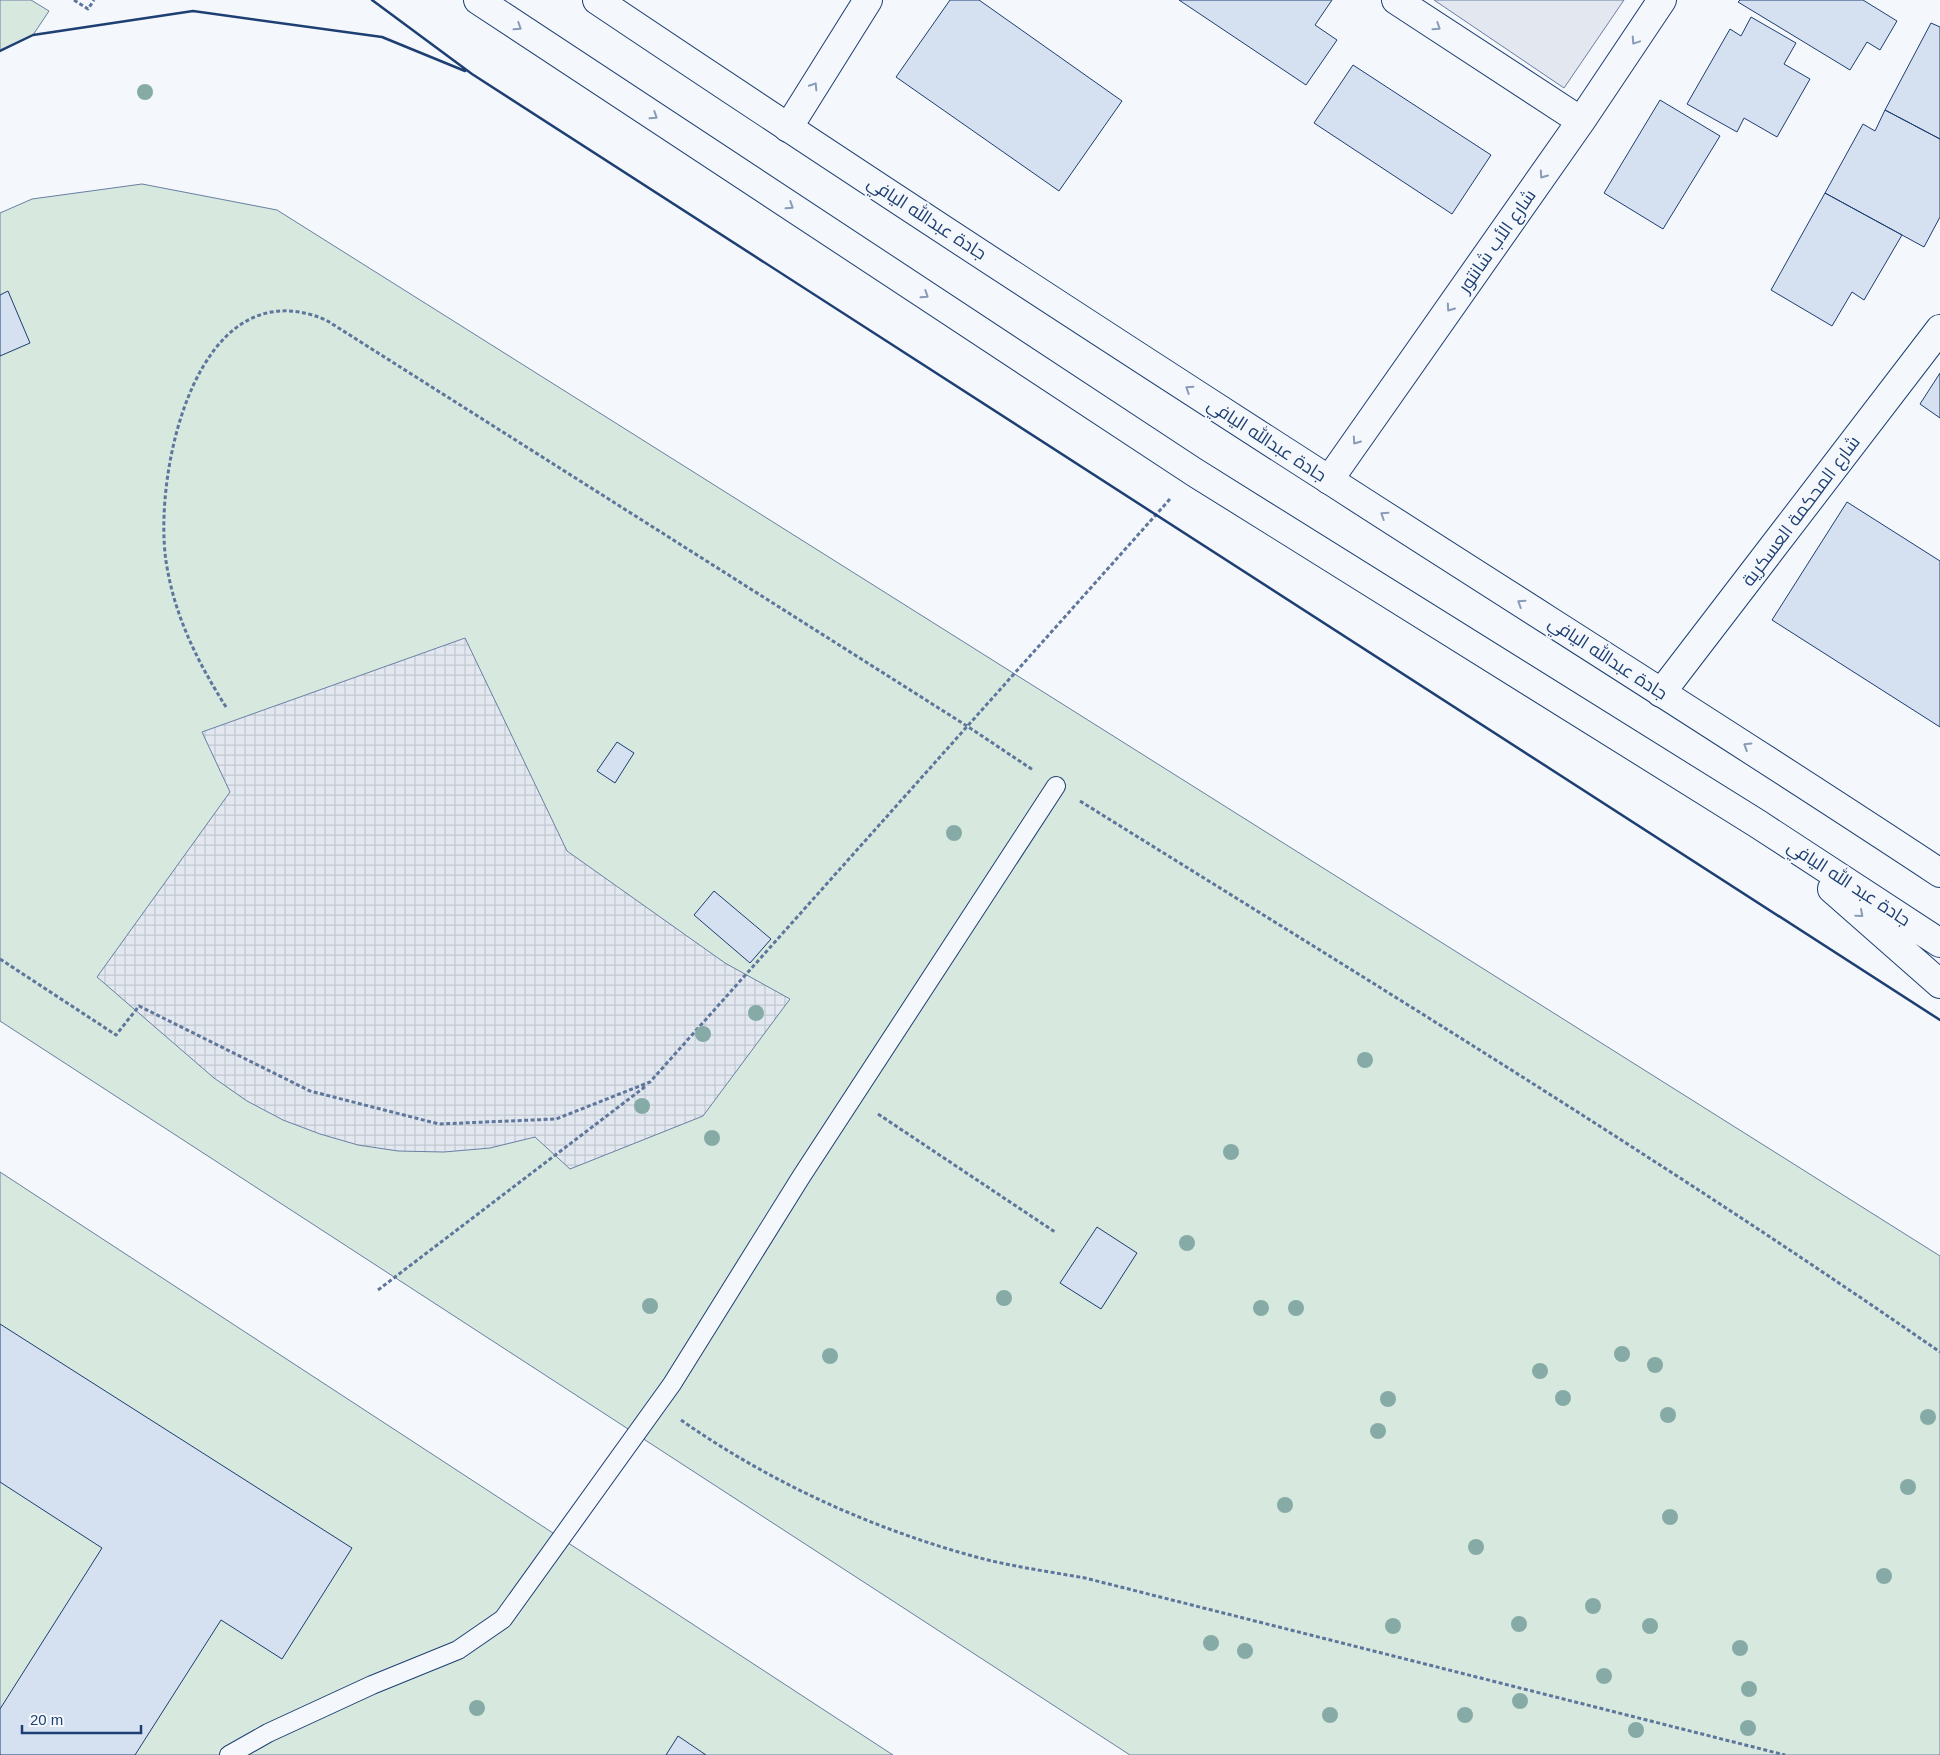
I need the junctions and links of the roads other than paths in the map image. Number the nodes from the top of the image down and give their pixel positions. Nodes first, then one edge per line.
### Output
1 (478, 0) edge
2 (597, 0) edge
3 (868, 0) edge
4 (1396, 0) edge
5 (1662, 0) edge
6 (1581, 121) junction
7 (788, 128) junction
8 (1940, 329) edge
9 (1329, 480) junction
10 (1662, 692) junction
11 (1788, 772) junction
12 (1056, 786) road end
13 (1758, 824) junction
14 (1940, 852) edge
15 (1940, 873) edge
16 (1940, 943) edge
17 (1940, 984) edge
18 (230, 1755) edge

1 -> 13 main road
2 - 7 main road, جادة عبدالله اليافي
7 -> 3 main road
4 -> 6 main road
5 -> 6 main road, شارع الأب شانتور
6 -> 9 main road, شارع الأب شانتور
9 -> 7 main road, جادة عبدالله اليافي
8 - 10 main road, شارع المحكمة العسكرية
10 -> 9 main road, جادة عبدالله اليافي
11 -> 10 main road, جادة عبدالله اليافي
11 - 14 main road
11 - 15 main road, جادة عبدالله اليافي
12 - 18 lane
13 - 16 main road, جادة عبد الله اليافي
13 -> 17 main road

